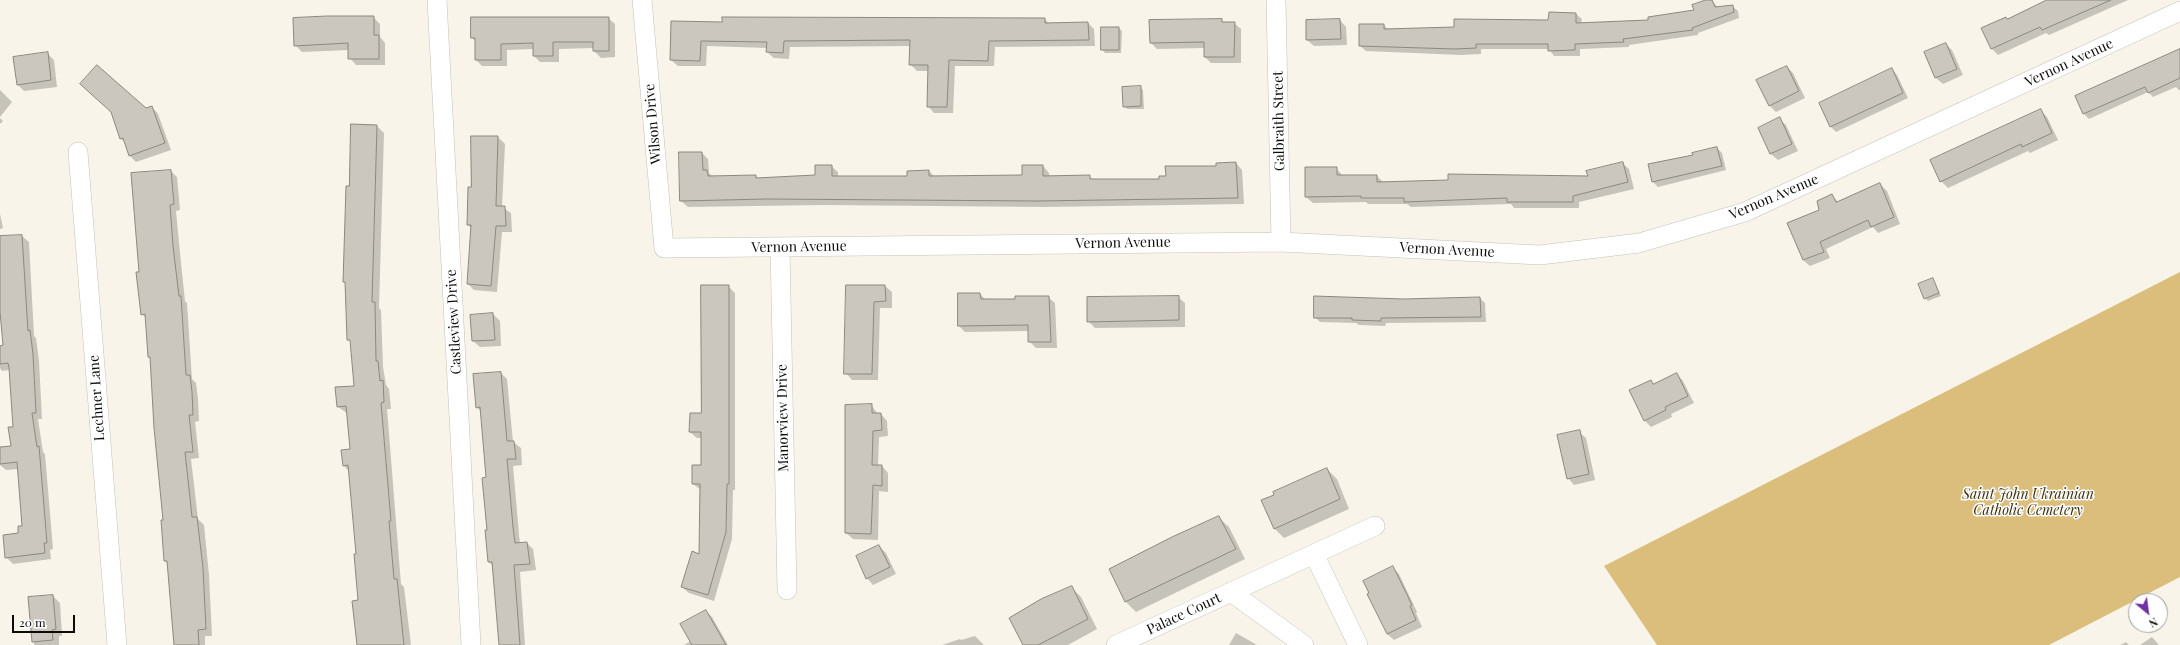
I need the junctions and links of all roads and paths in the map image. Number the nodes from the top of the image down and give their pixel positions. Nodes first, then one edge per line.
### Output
1 (437, 0) edge
2 (642, 0) edge
3 (1276, 0) edge
4 (2180, 11) edge
5 (78, 152) dead end
6 (1281, 242) junction
7 (780, 247) junction
8 (664, 248) joint
9 (1375, 526) dead end
10 (1314, 554) junction
11 (787, 590) dead end
12 (1231, 592) junction
13 (116, 645) edge
14 (471, 645) edge
15 (1116, 645) edge
16 (1304, 645) edge
17 (1358, 645) edge

1 - 14 street, Castleview Drive
2 - 8 street, Wilson Drive
3 - 6 street, Galbraith Street
4 - 6 street, Vernon Avenue
5 - 13 street, Lechner Lane
6 - 7 street, Vernon Avenue
7 - 8 street, Vernon Avenue
7 - 11 street, Manorview Drive
9 - 10 street, Palace Court
10 - 12 street, Palace Court
10 - 17 street
12 - 15 street, Palace Court
12 - 16 street, Palace Court

